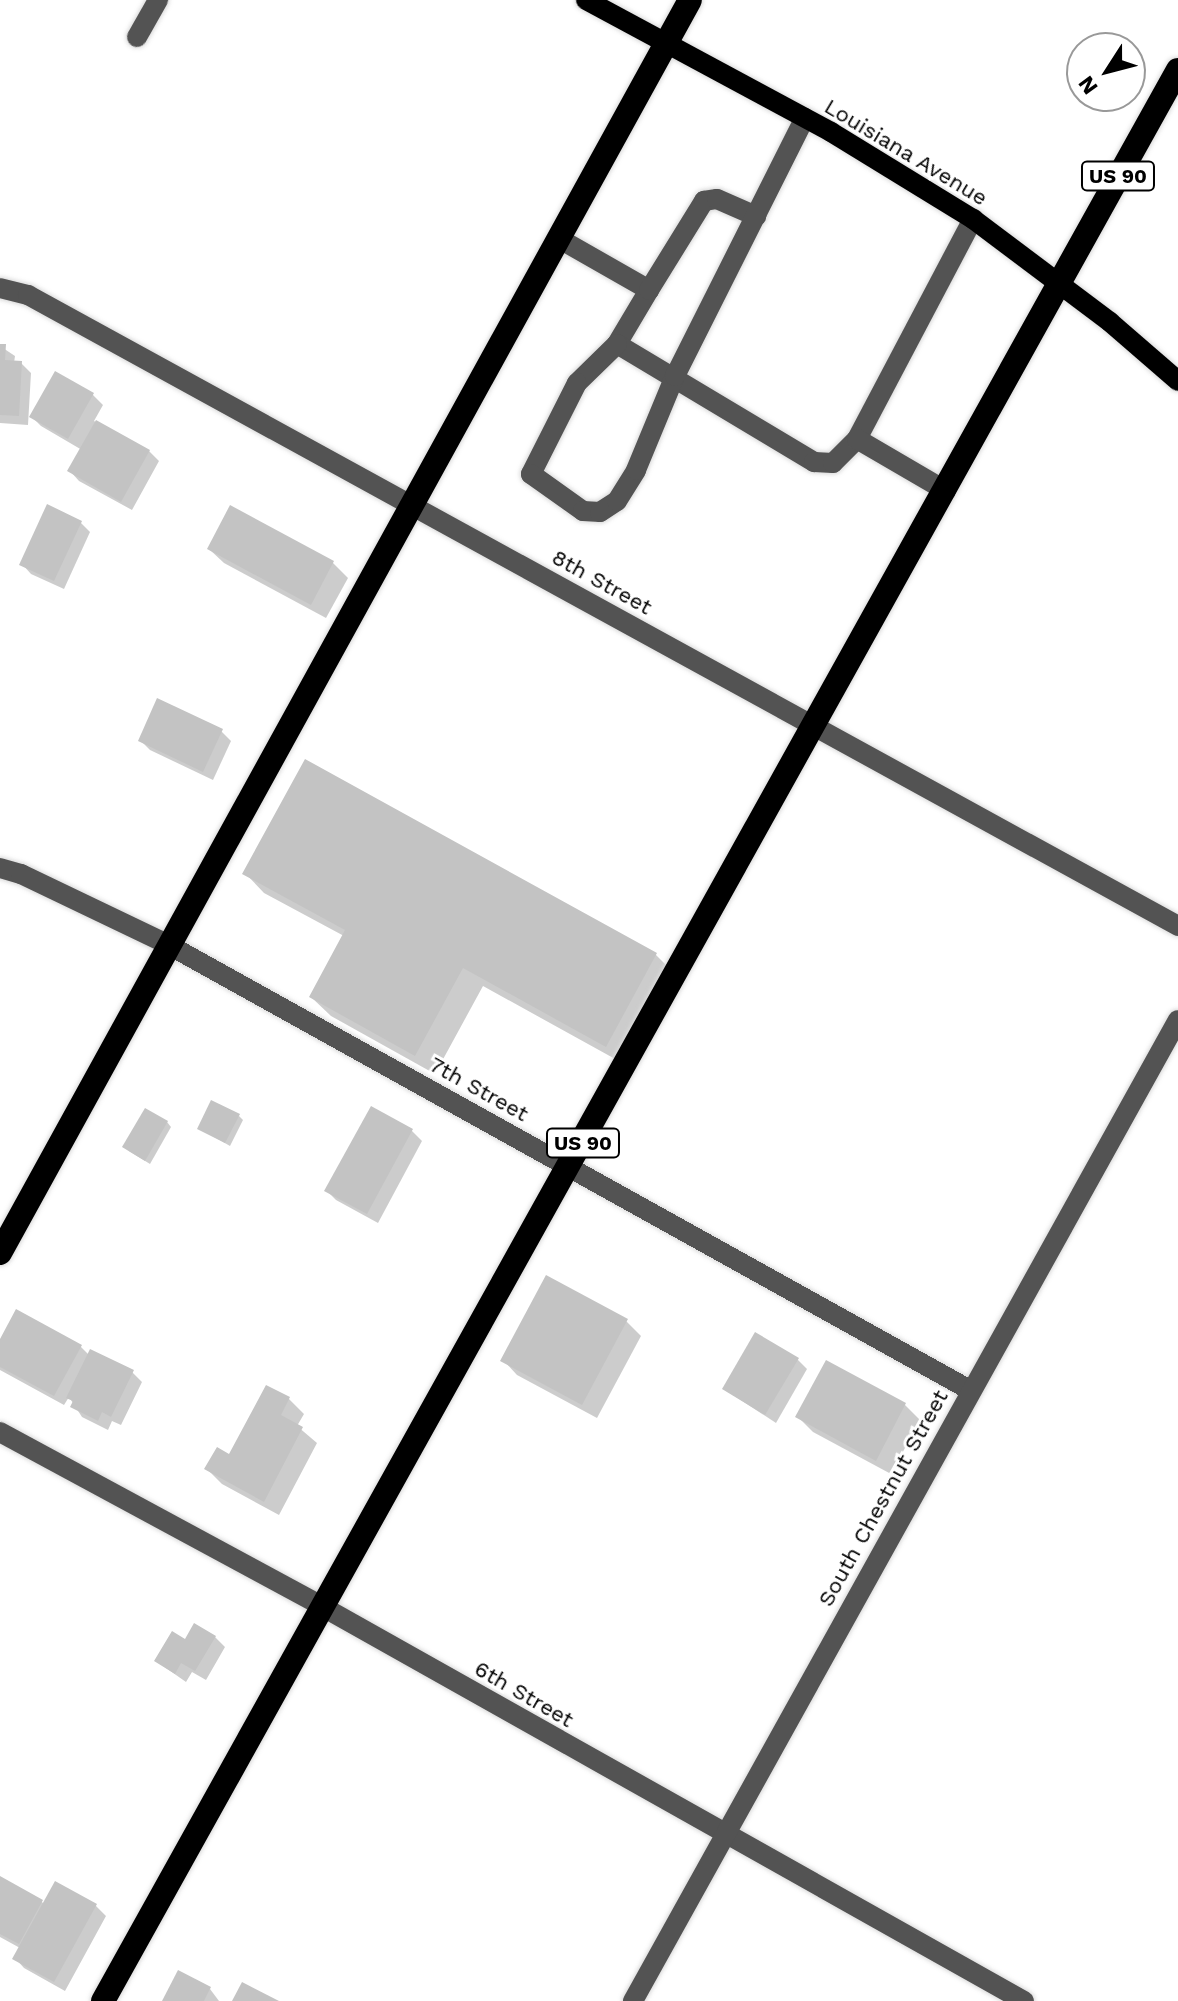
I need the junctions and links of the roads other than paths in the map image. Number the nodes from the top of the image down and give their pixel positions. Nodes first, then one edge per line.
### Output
1 (158, 0) edge
2 (586, 0) edge
3 (690, 0) edge
4 (137, 37) dead end
5 (666, 43) junction
6 (1178, 70) edge
7 (805, 118) junction
8 (756, 216) junction
9 (973, 219) junction
10 (558, 238) junction
11 (1058, 283) junction
12 (0, 288) edge
13 (649, 290) junction
14 (617, 344) junction
15 (675, 376) junction
16 (1178, 381) edge
17 (857, 439) junction
18 (946, 491) junction
19 (410, 504) junction
20 (815, 726) junction
21 (0, 868) edge
22 (1178, 926) edge
23 (167, 944) junction
24 (1178, 1020) edge
25 (570, 1166) junction
26 (0, 1253) edge
27 (970, 1390) junction
28 (0, 1432) edge
29 (323, 1607) junction
30 (725, 1836) junction
31 (103, 2001) edge
32 (633, 2001) edge
33 (1024, 2001) edge

1 - 4 street
2 - 5 main road, Louisiana Avenue
3 - 5 highway
5 - 7 main road, Louisiana Avenue
5 - 10 highway
6 - 11 highway, US 90
7 - 8 street
7 - 9 main road, Louisiana Avenue
8 - 13 street
8 - 15 street
9 - 11 main road, Louisiana Avenue
9 - 17 street
10 - 13 street
10 - 19 highway
11 - 16 main road, Louisiana Avenue
11 - 18 highway, US 90
12 - 19 street, 8th Street
13 - 14 street
14 - 15 street
14 - 15 street
15 - 17 street
17 - 18 street
18 - 20 highway, US 90
19 - 20 street, 8th Street
19 - 23 highway
20 - 22 street, 8th Street
20 - 25 highway, US 90
21 - 23 street, 7th Street
23 - 25 street, 7th Street
23 - 26 highway
24 - 27 street, South Chestnut Street
25 - 27 street, 7th Street
25 - 29 highway, US 90
27 - 30 street, South Chestnut Street
28 - 29 street, 6th Street
29 - 30 street, 6th Street
29 - 31 highway, US 90
30 - 32 street, South Chestnut Street
30 - 33 street, 6th Street

